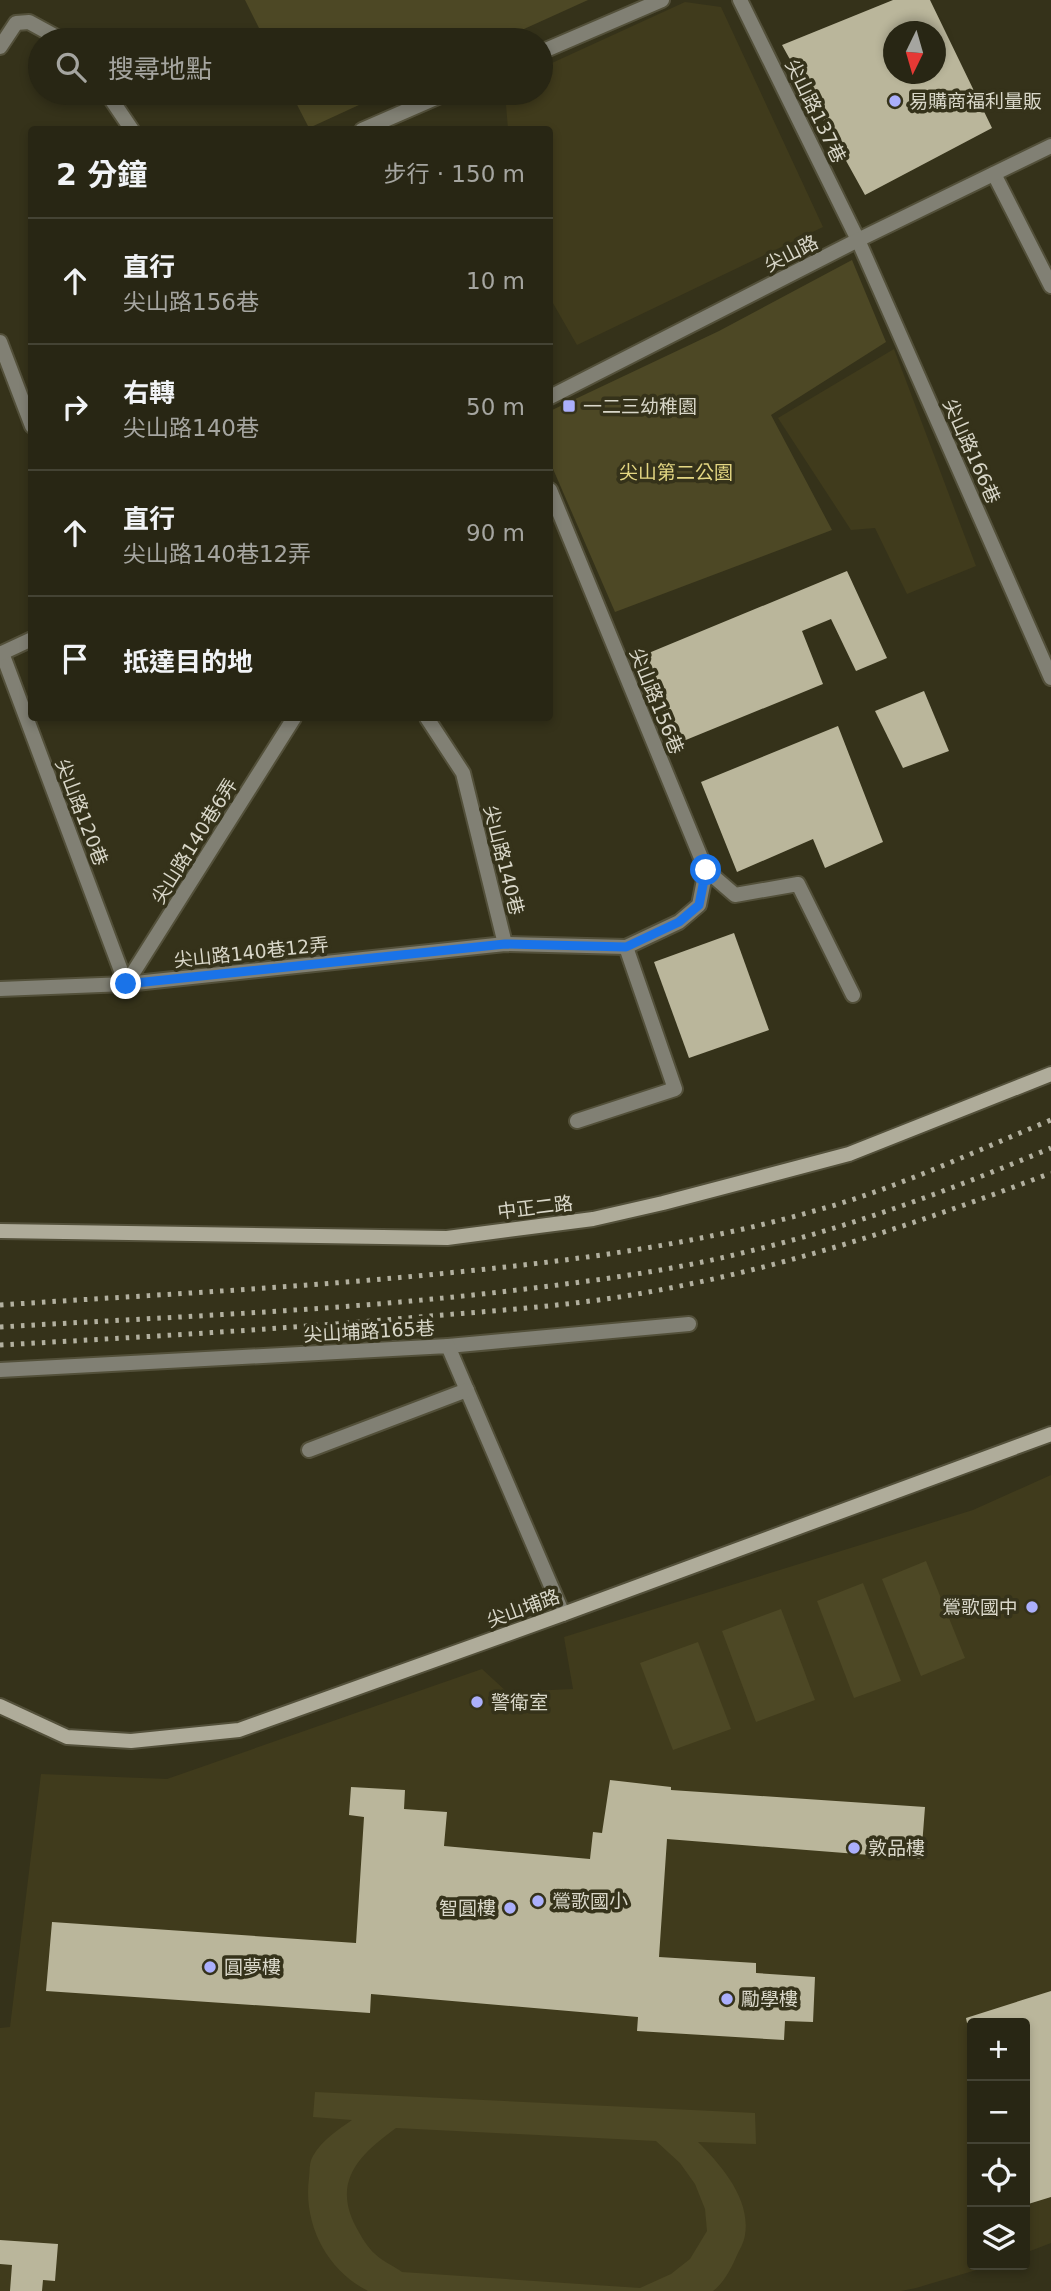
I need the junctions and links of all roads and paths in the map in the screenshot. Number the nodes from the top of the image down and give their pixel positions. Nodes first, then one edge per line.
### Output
1 (662, 0) edge
2 (740, 0) edge
3 (40, 28) edge
4 (0, 47) edge
5 (553, 47) edge
6 (115, 105) edge
7 (419, 105) edge
8 (129, 126) edge
9 (371, 126) edge
10 (1051, 146) edge
11 (994, 174) junction
12 (858, 240) junction
13 (1051, 286) edge
14 (0, 342) edge
15 (553, 395) edge
16 (28, 416) edge
17 (553, 497) edge
18 (28, 641) edge
19 (1, 654) edge
20 (1051, 678) edge
21 (292, 721) edge
22 (428, 721) edge
23 (706, 870) junction
24 (505, 944) junction
25 (626, 947) junction
26 (126, 984) junction
27 (0, 989) edge
28 (853, 995) dead end
29 (1051, 1074) edge
30 (577, 1121) dead end
31 (0, 1231) edge
32 (689, 1324) dead end
33 (448, 1346) junction
34 (0, 1370) edge
35 (467, 1390) junction
36 (1051, 1434) edge
37 (309, 1450) dead end
38 (564, 1614) junction
39 (0, 1706) edge

1 - 5 street
2 - 12 street, 尖山路137巷
3 - 4 street
6 - 8 street
7 - 9 street
10 - 11 street, 尖山路
11 - 12 street, 尖山路
11 - 13 street
12 - 15 street, 尖山路
12 - 20 street, 尖山路166巷
14 - 16 street
17 - 23 street, 尖山路156巷
18 - 19 street
19 - 26 street, 尖山路120巷
21 - 26 street, 尖山路140巷6弄
22 - 24 street, 尖山路140巷
23 - 25 street, 尖山路140巷
23 - 28 street
24 - 25 street, 尖山路140巷
24 - 26 street, 尖山路140巷12弄
25 - 30 street
26 - 27 street, 尖山路140巷12弄
29 - 31 main road, 中正二路
32 - 33 street
33 - 34 street, 尖山埔路165巷
33 - 35 street, 尖山埔路165巷
35 - 37 street
35 - 38 street, 尖山埔路165巷
36 - 38 main road, 尖山埔路
38 - 39 main road, 尖山埔路

